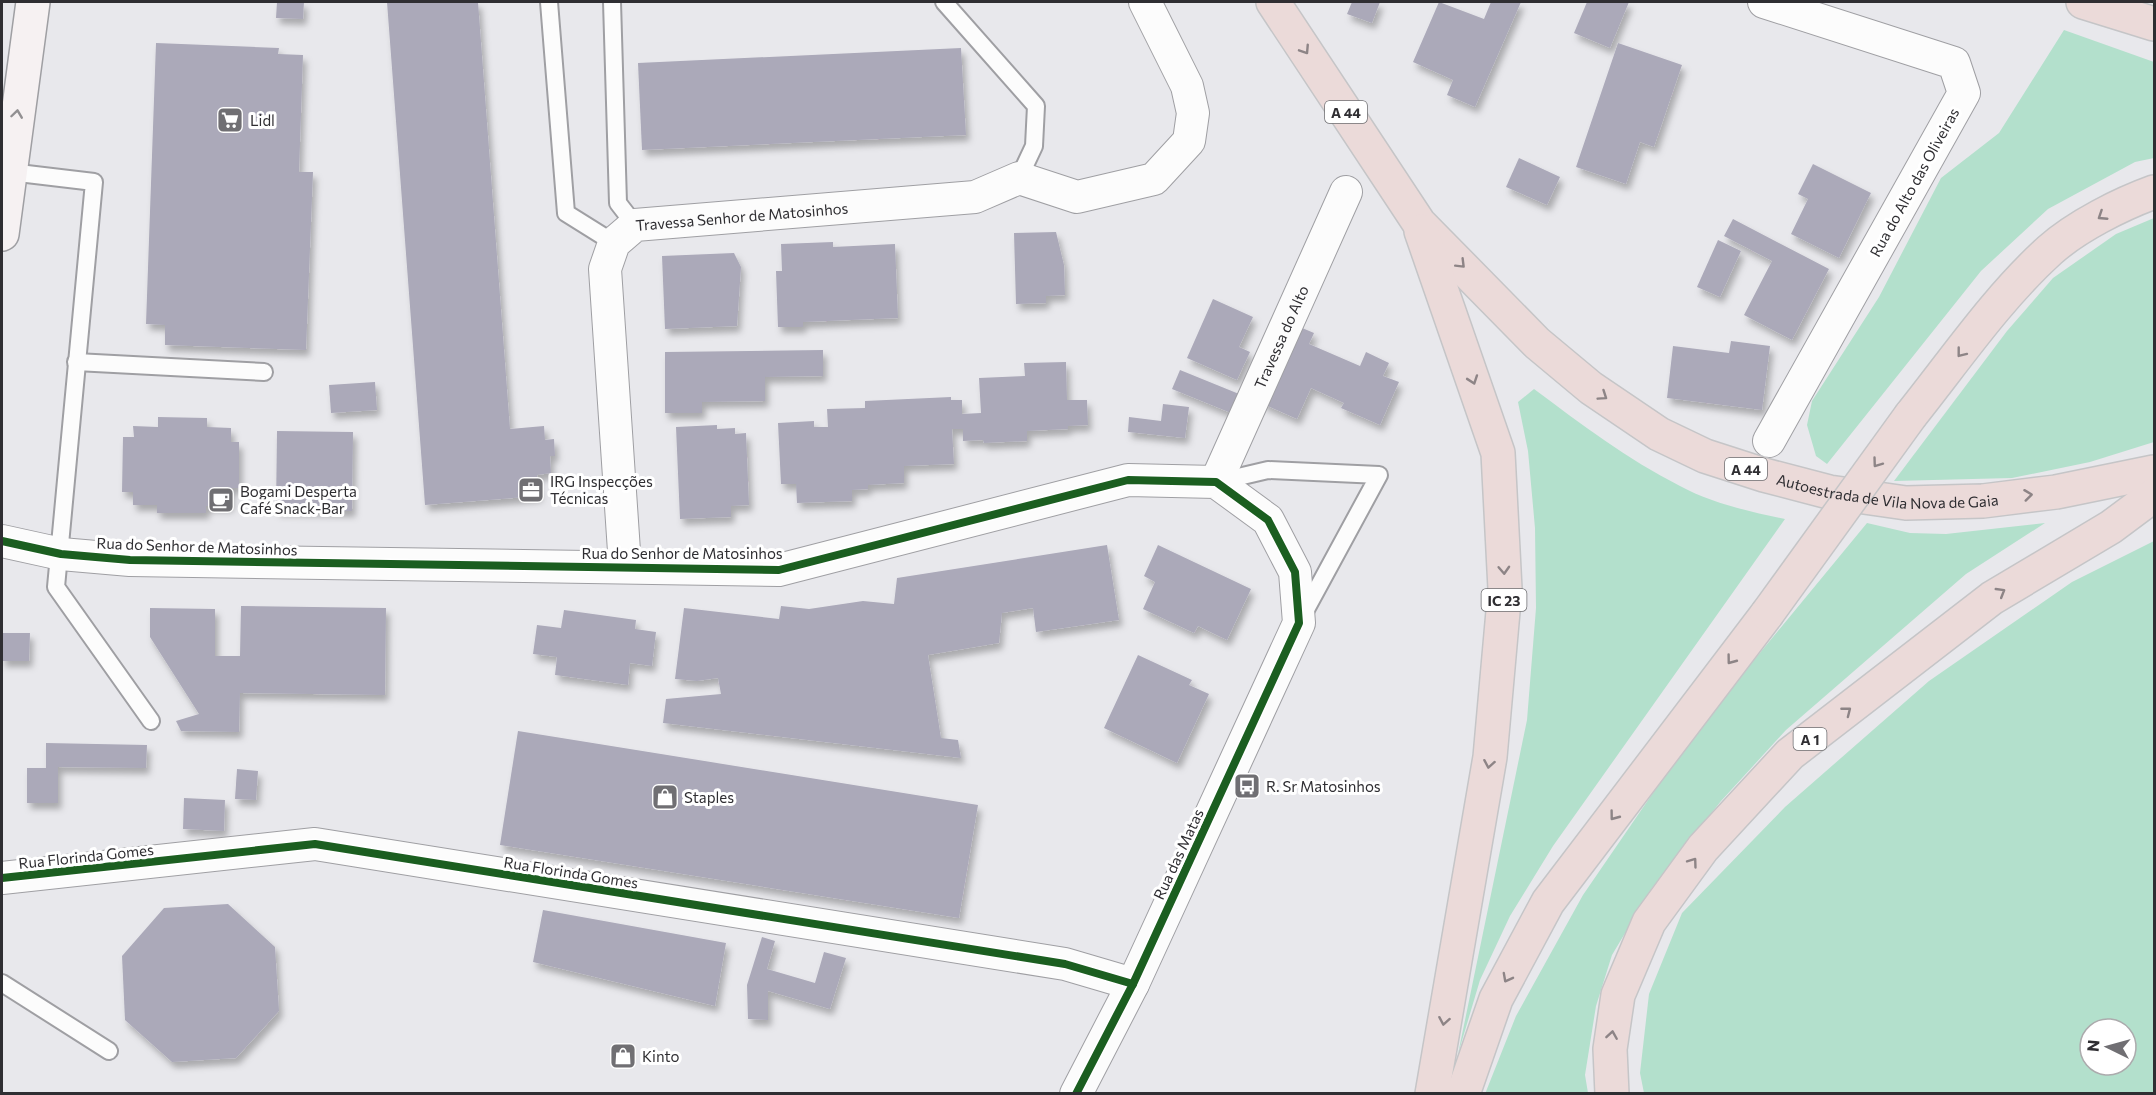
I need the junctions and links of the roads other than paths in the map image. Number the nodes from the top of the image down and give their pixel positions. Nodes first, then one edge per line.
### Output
1 (33, 2) edge
2 (549, 2) edge
3 (612, 2) edge
4 (944, 2) edge
5 (1144, 2) edge
6 (1273, 2) edge
7 (1764, 2) edge
8 (2083, 2) edge
9 (2154, 24) edge
10 (6, 172) edge
11 (1019, 178) junction
12 (1346, 192) dead end
13 (2154, 192) edge
14 (1419, 223) junction
15 (2, 234) edge
16 (624, 234) junction
17 (76, 362) junction
18 (264, 372) dead end
19 (1769, 441) dead end
20 (2154, 472) edge
21 (1216, 482) junction
22 (2154, 495) edge
23 (2, 541) edge
24 (61, 554) junction
25 (625, 566) junction
26 (1299, 623) junction
27 (151, 721) dead end
28 (2, 878) edge
29 (2, 983) edge
30 (1133, 984) junction
31 (109, 1051) dead end
32 (1076, 1094) edge
33 (1432, 1094) edge
34 (1463, 1094) edge
35 (1612, 1094) edge

10 -> 1 main road
2 - 16 lane
3 - 16 lane
4 - 11 lane
5 - 11 street
6 -> 14 highway, A 44
7 - 19 street, Rua do Alto das Oliveiras
8 - 9 highway
10 - 15 main road
10 - 17 lane
11 - 16 street, Travessa Senhor de Matosinhos
12 - 21 street, Travessa do Alto
13 -> 34 highway, bridge
14 -> 20 highway, Autoestrada de Vila Nova de Gaia / A 44
14 -> 33 highway, IC 23
16 - 25 street
17 - 18 lane
17 - 24 lane
21 - 25 street, Rua do Senhor de Matosinhos
21 - 26 street
21 - 26 lane
35 -> 22 highway, A 1
23 - 24 street, Rua do Senhor de Matosinhos
24 - 25 street, Rua do Senhor de Matosinhos
24 - 27 lane
26 - 30 street, Rua das Matas
28 - 30 street, Rua Florinda Gomes
29 - 31 lane
30 - 32 street, Rua das Matas

